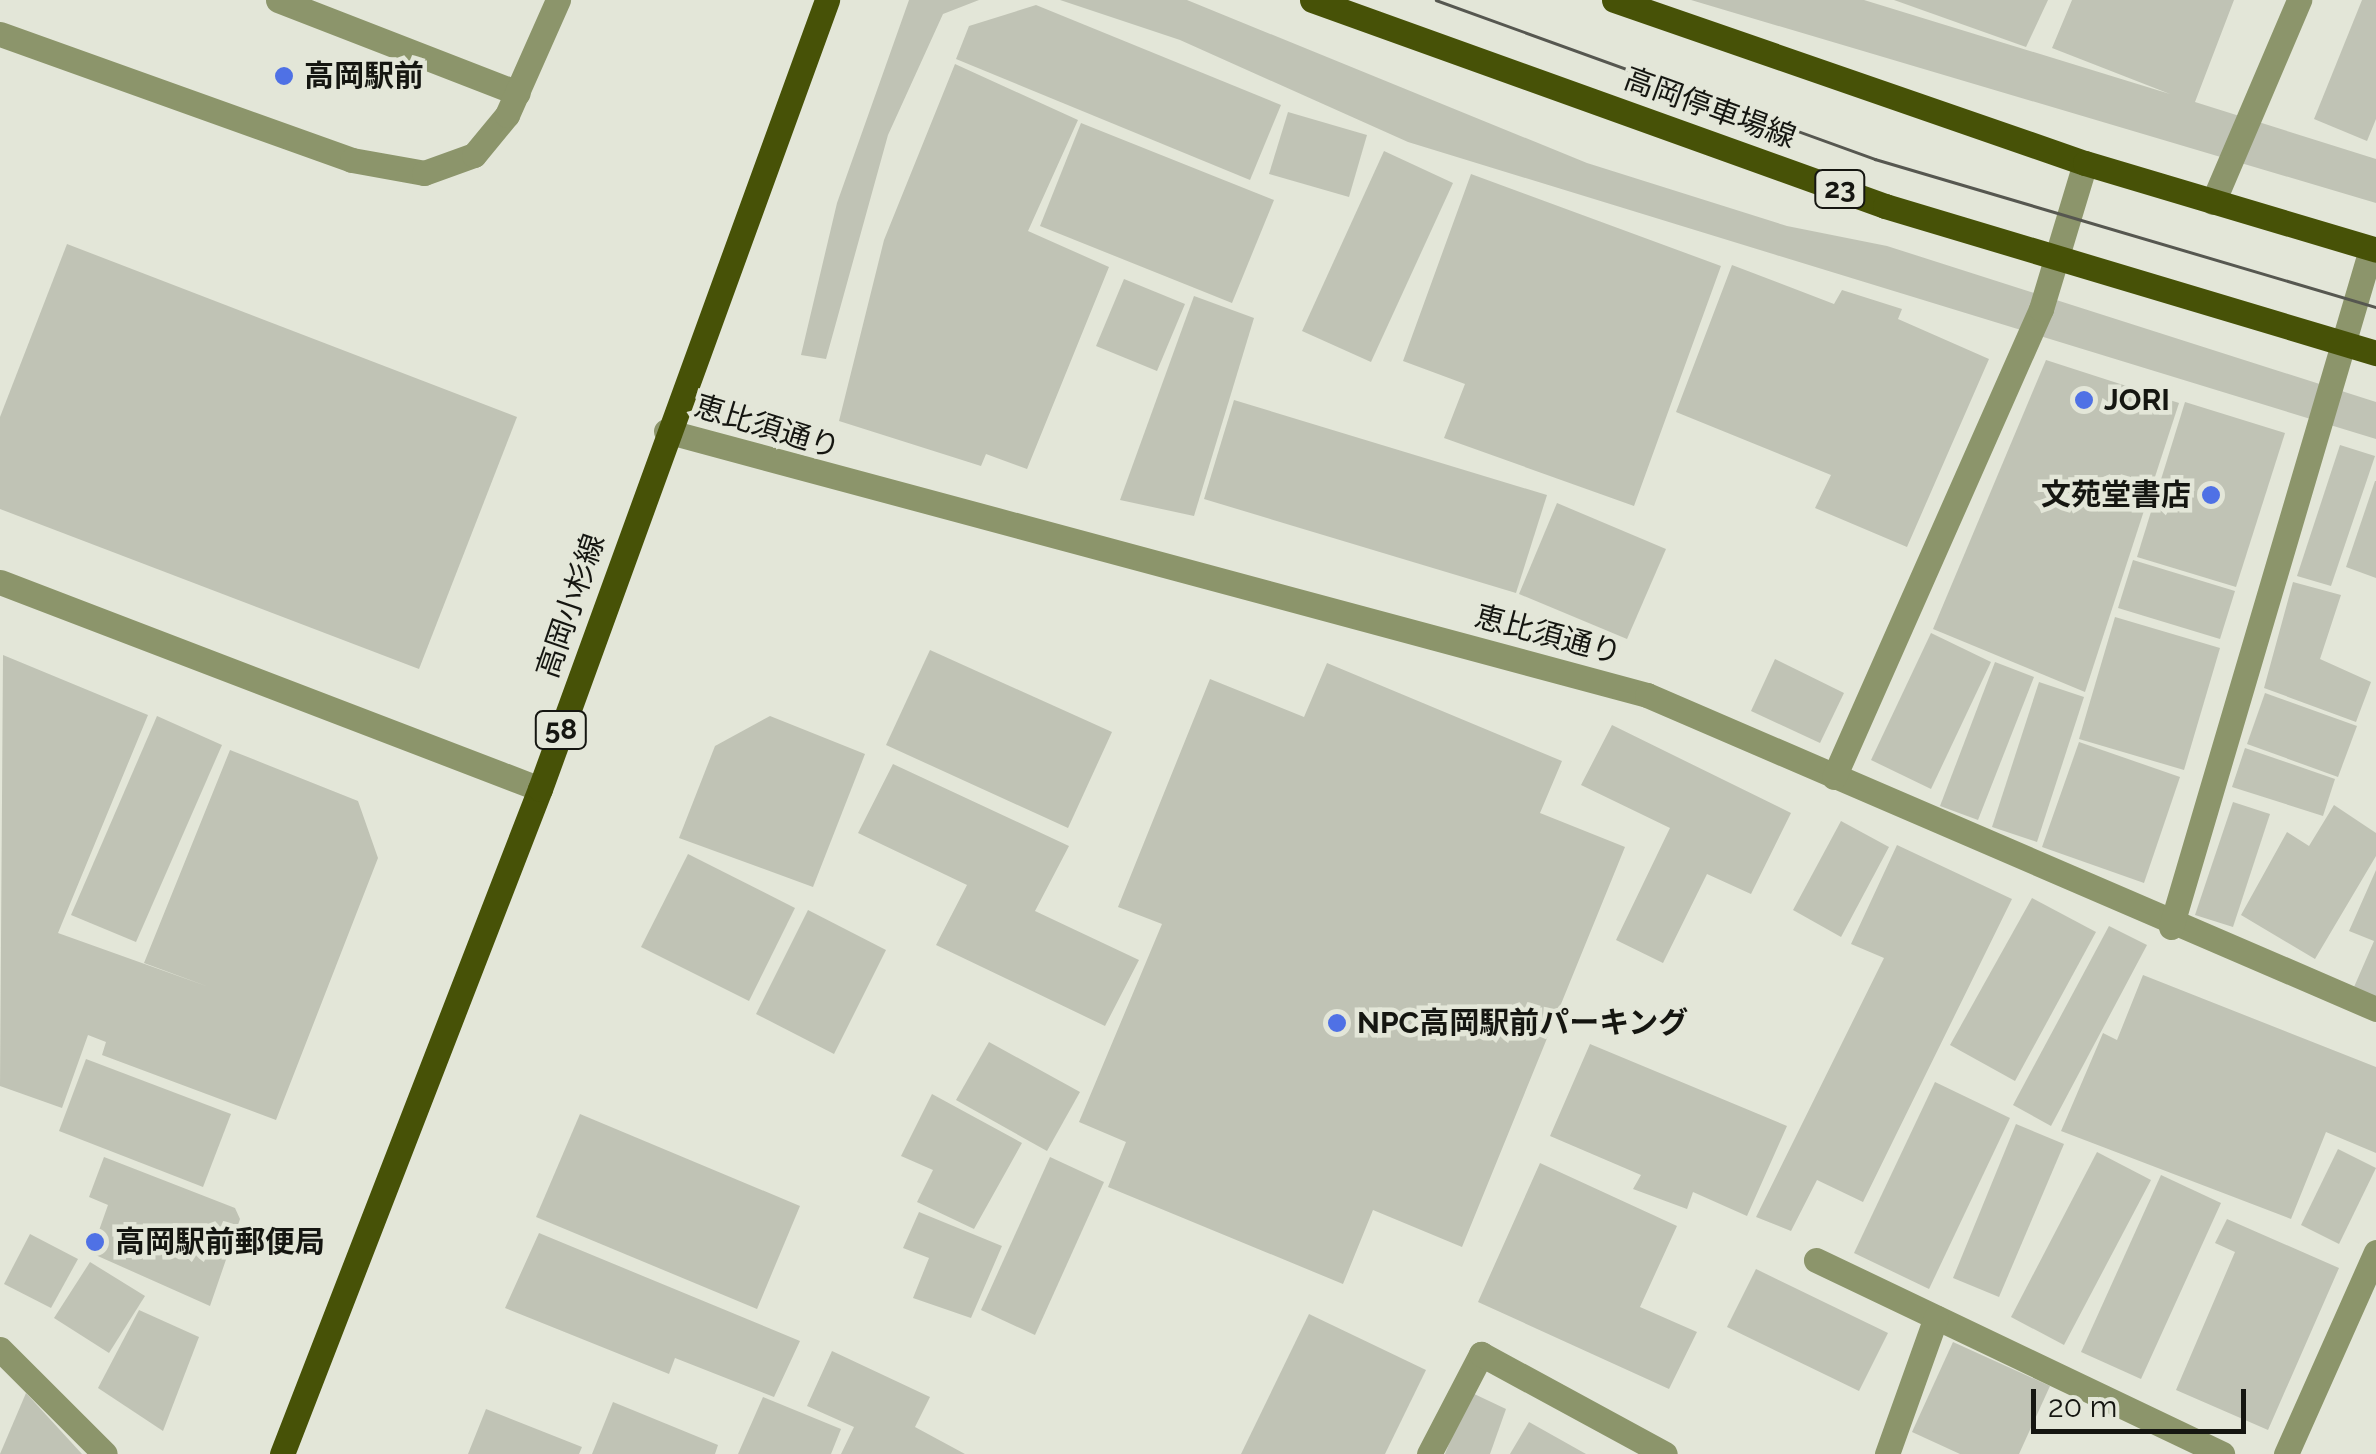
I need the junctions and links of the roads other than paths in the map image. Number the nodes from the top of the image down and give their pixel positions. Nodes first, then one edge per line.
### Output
1 (278, 0) edge
2 (558, 0) edge
3 (827, 0) edge
4 (1312, 0) edge
5 (1614, 0) edge
6 (2299, 0) edge
7 (0, 34) edge
8 (518, 94) junction
9 (2085, 163) junction
10 (2214, 202) junction
11 (2374, 249) edge
12 (2057, 257) junction
13 (2340, 343) junction
14 (2376, 353) edge
15 (666, 431) junction
16 (0, 582) edge
17 (1834, 777) junction
18 (540, 790) junction
19 (2171, 926) junction
20 (2376, 1009) edge
21 (2376, 1252) edge
22 (1816, 1260) dead end
23 (1936, 1317) junction
24 (0, 1349) edge
25 (105, 1454) edge
26 (282, 1454) edge
27 (1429, 1454) edge
28 (1664, 1454) edge
29 (1888, 1454) edge
30 (2222, 1454) edge
31 (2286, 1454) edge

1 - 8 street
2 - 8 street
3 - 15 main road, 高岡小杉線 / 58
4 - 12 main road, 高岡停車場線 / 23
5 - 9 main road
6 - 10 street
7 - 8 street
9 - 10 main road
9 - 12 street
10 - 11 main road
11 - 13 street
12 - 13 main road, 高岡停車場線 / 23
12 - 17 street
13 - 14 main road, 高岡停車場線 / 23
13 - 19 street
15 - 17 street, 恵比須通り
15 - 18 main road, 高岡小杉線 / 58
16 - 18 street
17 - 19 street, 恵比須通り
18 - 26 main road, 高岡小杉線 / 58
19 - 20 street, 恵比須通り
21 - 31 street
22 - 23 street
23 - 29 street
23 - 30 street
24 - 25 street
27 - 28 street

